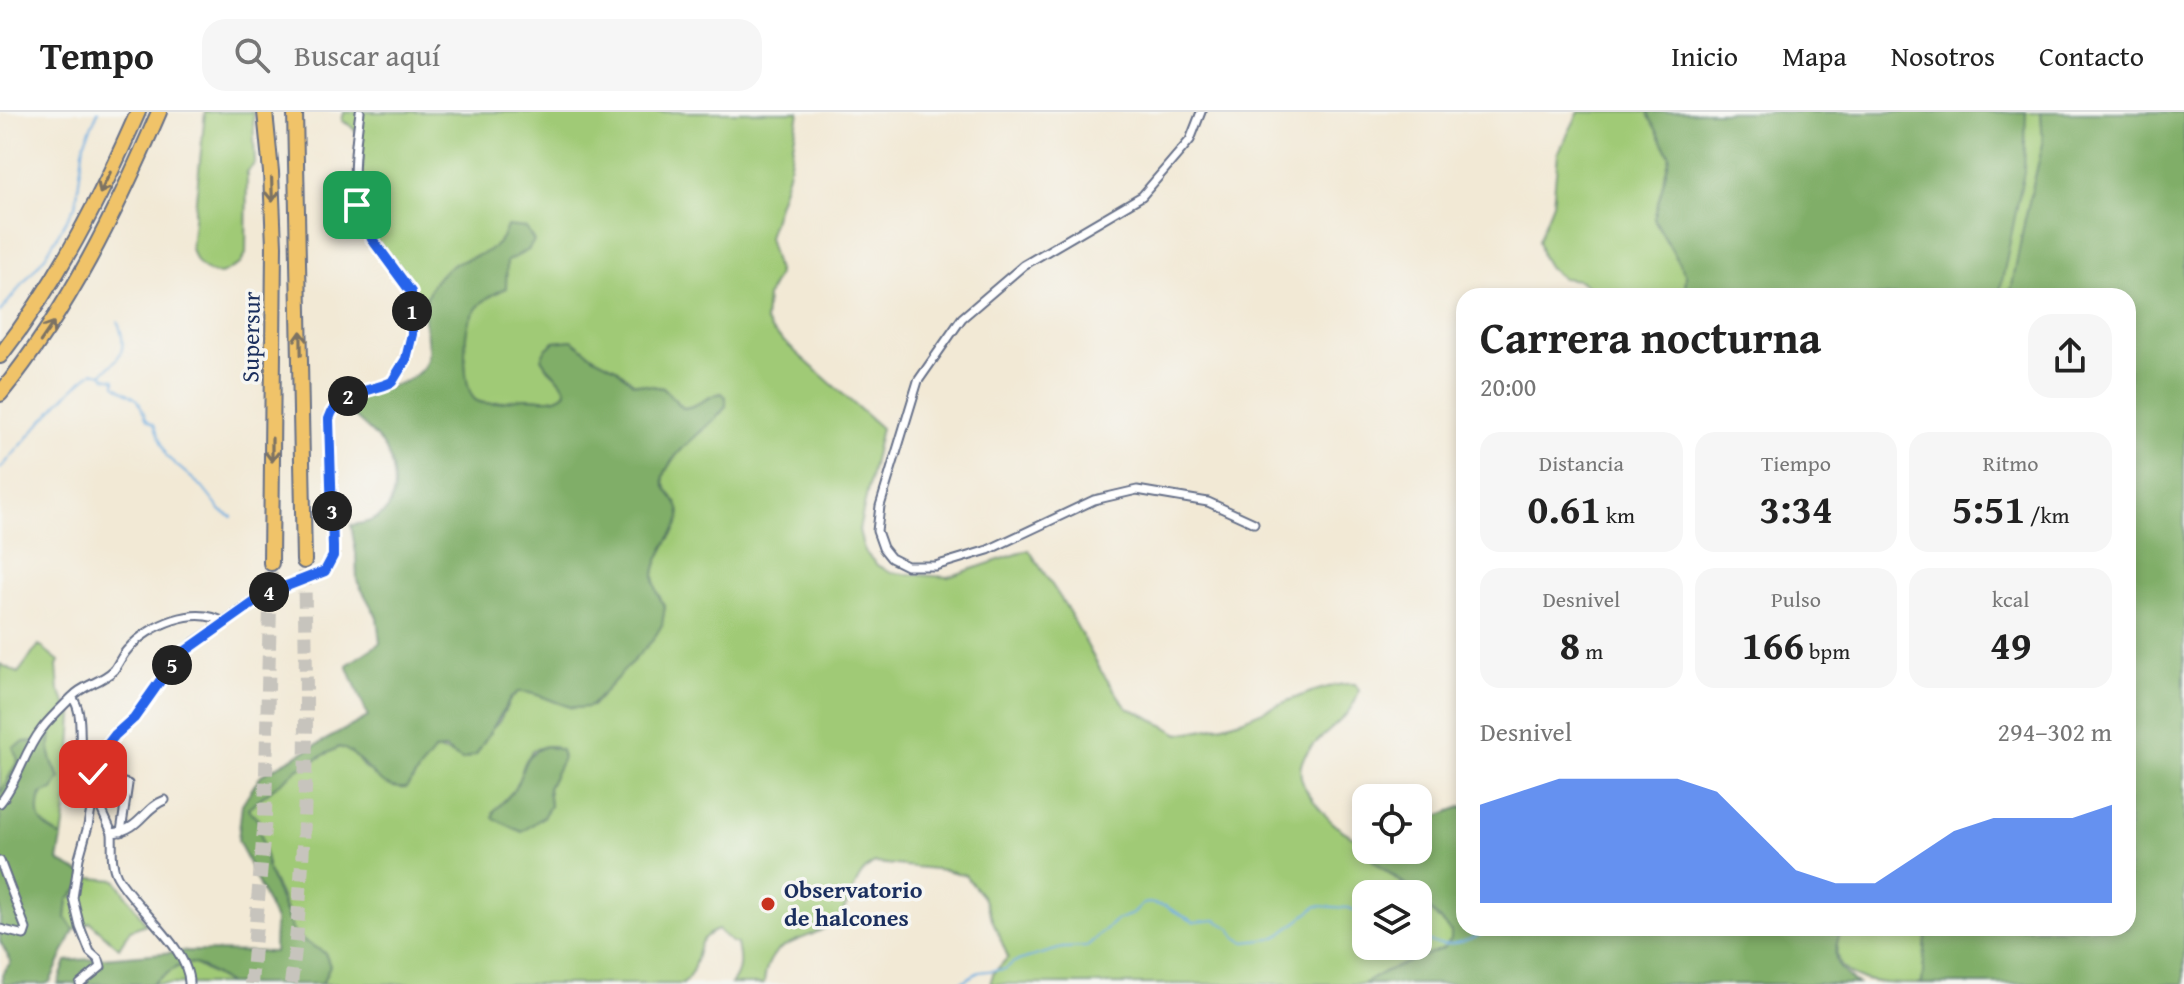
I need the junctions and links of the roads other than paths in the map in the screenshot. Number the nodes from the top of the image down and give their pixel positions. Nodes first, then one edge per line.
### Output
1 (138, 112) edge
2 (159, 112) edge
3 (265, 112) edge
4 (295, 112) edge
5 (360, 112) edge
6 (1201, 112) edge
7 (0, 356) edge
8 (0, 394) edge
9 (1254, 523) dead end
10 (304, 561) tunnel mouth
11 (271, 563) tunnel mouth
12 (225, 623) junction
13 (72, 697) junction
14 (93, 773) junction
15 (94, 793) junction
16 (165, 800) dead end
17 (0, 803) edge
18 (121, 832) junction
19 (112, 833) junction
20 (0, 861) edge
21 (0, 929) edge
22 (80, 984) edge
23 (189, 984) edge

1 -> 7 highway
8 -> 2 highway
3 -> 11 highway, Supersur
10 -> 4 highway, Supersur
5 - 12 street
6 - 9 street
12 - 13 street
12 - 14 street
13 - 14 street
13 - 17 street
14 - 15 street
14 - 18 street
15 - 19 street
15 - 22 street
16 - 18 street
18 - 19 street
19 - 23 street
20 - 21 street

